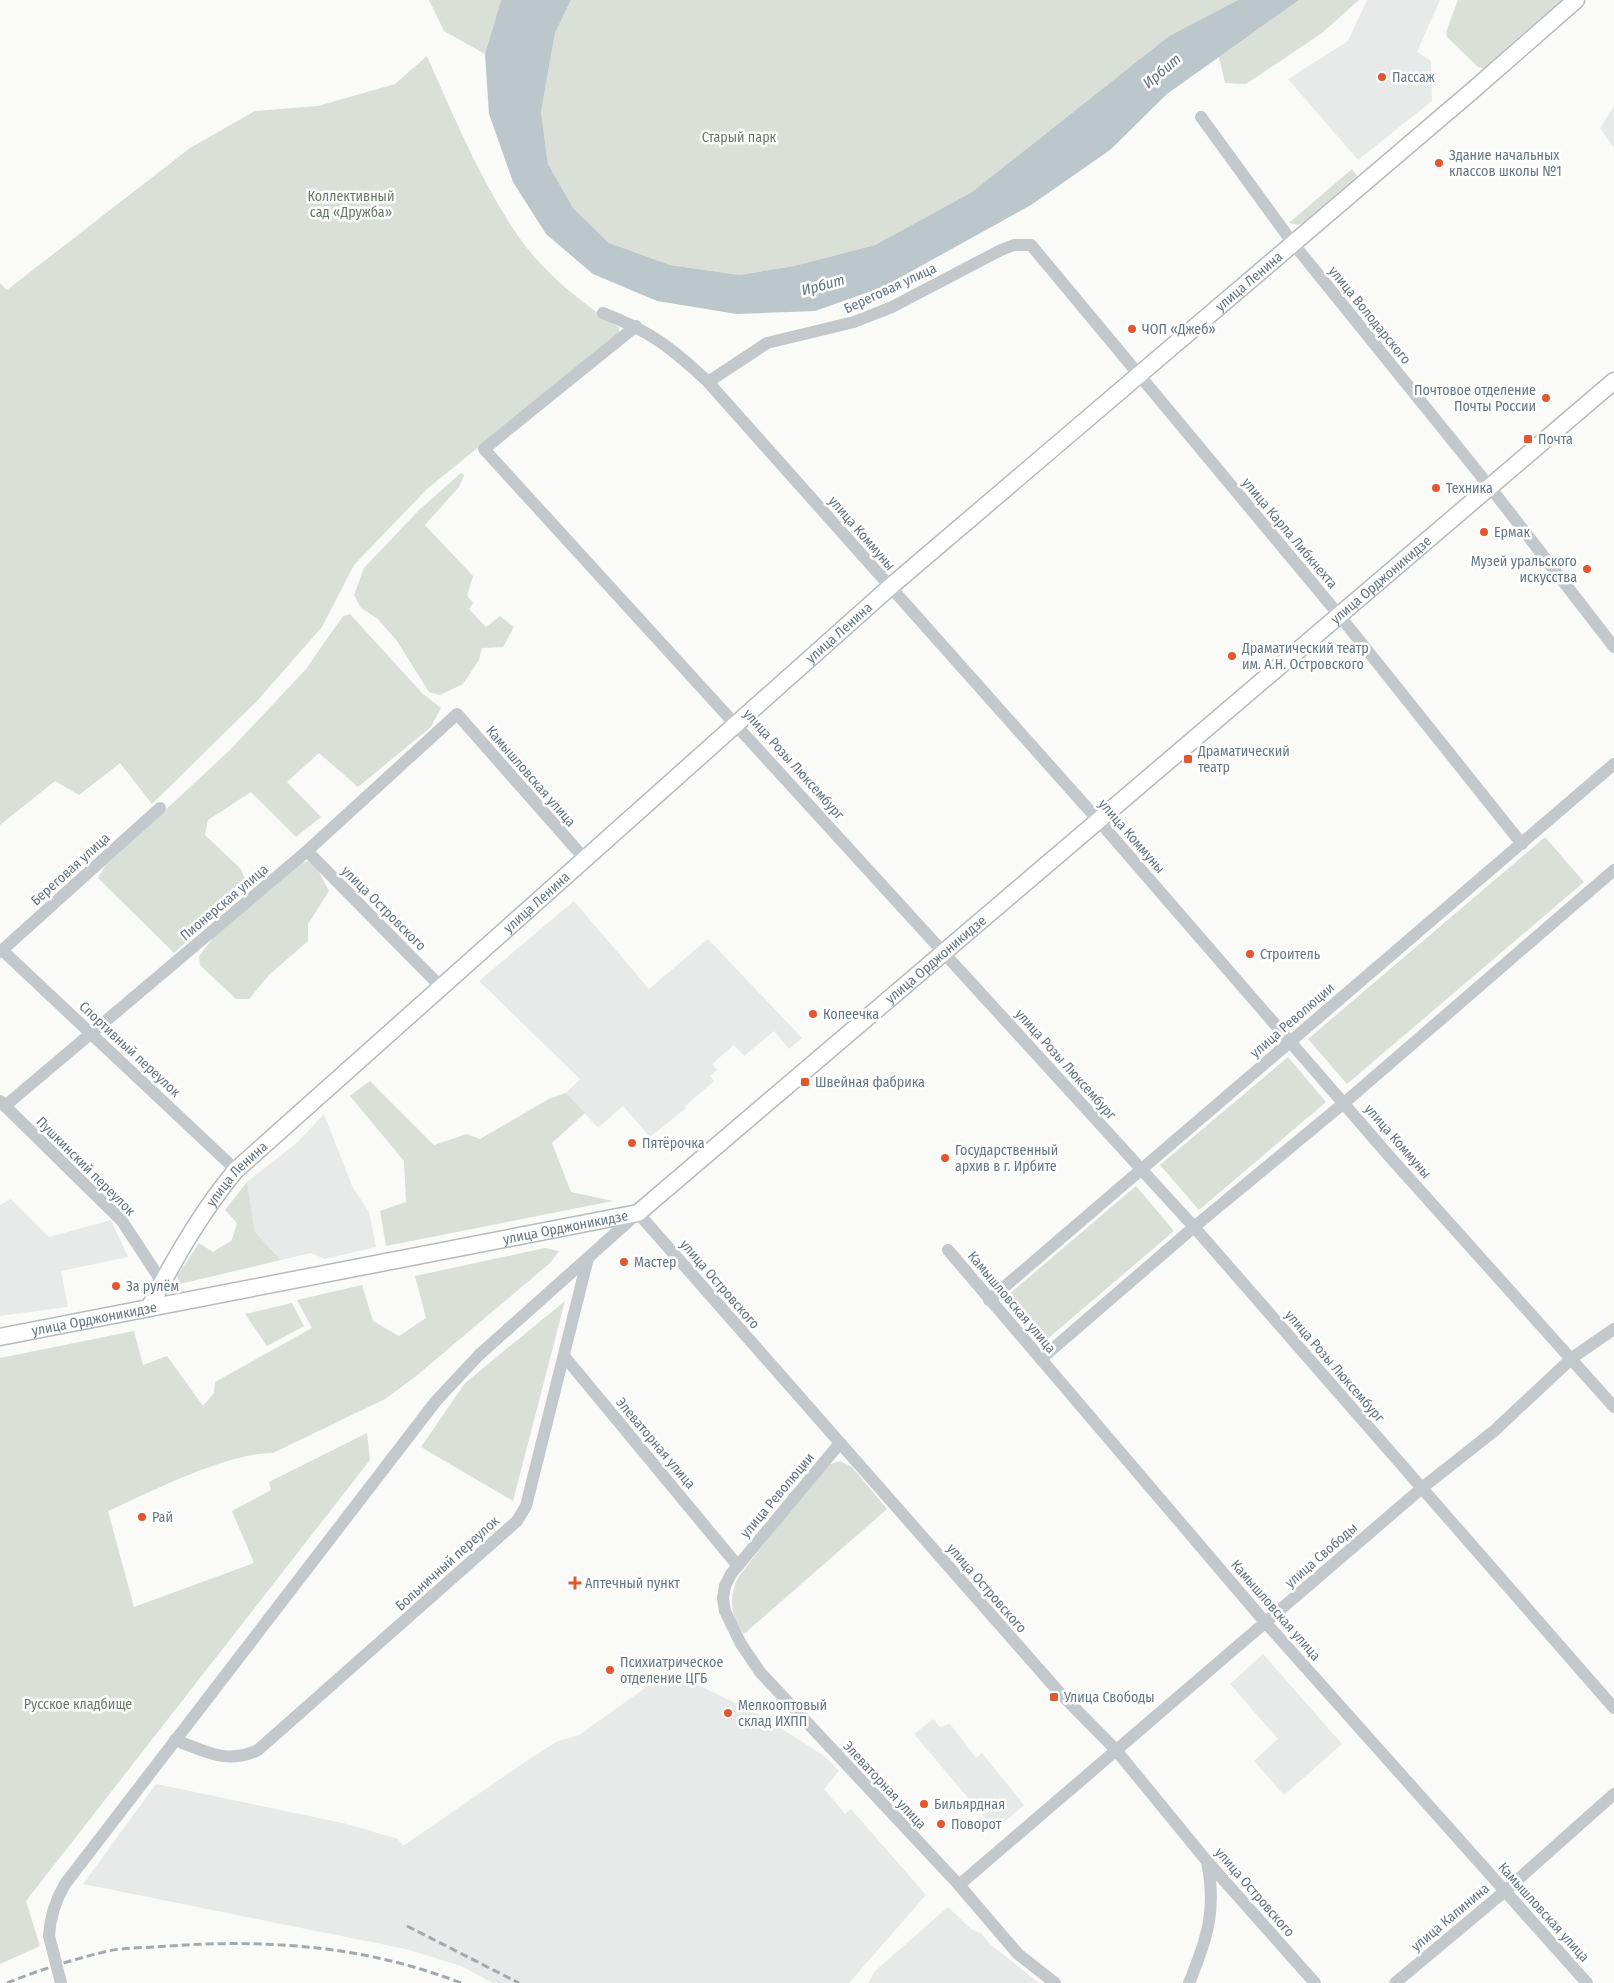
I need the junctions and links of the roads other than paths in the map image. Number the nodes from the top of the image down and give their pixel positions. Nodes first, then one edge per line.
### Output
1 (1576, 0) edge
2 (1201, 116) dead end
3 (1292, 242) junction
4 (1031, 245) joint
5 (603, 313) dead end
6 (636, 326) junction
7 (1139, 375) junction
8 (1614, 381) edge
9 (708, 382) junction
10 (1490, 487) junction
11 (890, 587) junction
12 (1339, 615) junction
13 (1614, 647) edge
14 (457, 714) joint
15 (737, 723) junction
16 (1614, 764) edge
17 (160, 808) dead end
18 (1098, 820) junction
19 (1522, 844) junction
20 (307, 851) junction
21 (584, 858) junction
22 (1614, 870) edge
23 (1, 951) edge
24 (944, 952) junction
25 (441, 987) junction
26 (92, 1034) junction
27 (1291, 1040) junction
28 (1344, 1103) junction
29 (3, 1104) edge
30 (236, 1170) junction
31 (1141, 1170) junction
32 (638, 1213) junction
33 (1194, 1227) junction
34 (948, 1250) dead end
35 (588, 1258) junction
36 (162, 1282) junction
37 (990, 1300) junction
38 (149, 1308) junction
39 (1614, 1328) edge
40 (0, 1337) edge
41 (564, 1356) junction
42 (1572, 1358) junction
43 (1041, 1359) junction
44 (1614, 1407) edge
45 (840, 1443) junction
46 (1422, 1488) junction
47 (738, 1566) junction
48 (1265, 1622) junction
49 (1614, 1708) edge
50 (175, 1740) junction
51 (1115, 1750) junction
52 (1614, 1794) edge
53 (1206, 1860) junction
54 (959, 1885) junction
55 (1506, 1891) junction
56 (61, 1983) edge
57 (1055, 1983) edge
58 (1189, 1983) edge
59 (1315, 1983) edge
60 (1395, 1983) edge
61 (1587, 1983) edge

1 - 3 main road, улица Ленина
2 - 3 street, улица Володарского
3 - 7 main road, улица Ленина
3 - 10 street, улица Володарского
4 - 7 street, улица Карла Либкнехта
4 - 9 street, Береговая улица
5 - 6 street, улица Коммуны
6 - 9 street, улица Коммуны
6 - 15 street, улица Розы Люксембург
7 - 11 main road, улица Ленина
7 - 12 street, улица Карла Либкнехта
8 - 10 main road, улица Орджоникидзе
9 - 11 street, улица Коммуны
10 - 12 main road, улица Орджоникидзе
10 - 13 street, улица Володарского
11 - 15 main road, улица Ленина
11 - 18 street, улица Коммуны
12 - 18 main road, улица Орджоникидзе
12 - 19 street, улица Карла Либкнехта
14 - 20 street, Пионерская улица
14 - 21 street, Камышловская улица
15 - 21 main road, улица Ленина
15 - 24 street, улица Розы Люксембург
16 - 19 street, улица Революции
17 - 23 street, Береговая улица
18 - 24 main road, улица Орджоникидзе
18 - 27 street, улица Коммуны
19 - 27 street, улица Революции
20 - 25 street, улица Островского
20 - 26 street, Пионерская улица
21 - 25 main road, улица Ленина
22 - 28 street
23 - 26 street, Спортивный переулок
24 - 31 street, улица Розы Люксембург
24 - 32 main road, улица Орджоникидзе
25 - 30 main road, улица Ленина
26 - 29 street, Пионерская улица
26 - 30 street, Спортивный переулок
27 - 28 street, улица Коммуны
27 - 31 street, улица Революции
28 - 33 street
28 - 42 street, улица Коммуны
29 - 36 street, Пушкинский переулок
30 - 36 main road, улица Ленина
31 - 33 street, улица Розы Люксембург
31 - 37 street, улица Революции
32 - 35 street
32 - 38 main road, улица Орджоникидзе
32 - 45 street, улица Островского
33 - 43 street
33 - 46 street, улица Розы Люксембург
34 - 37 street, Камышловская улица
35 - 41 street, Больничный переулок
35 - 50 street
36 - 38 main road, улица Ленина
37 - 43 street, Камышловская улица
38 - 40 main road, улица Орджоникидзе
39 - 42 street, улица Свободы
41 - 47 street, Элеваторная улица
41 - 50 street, Больничный переулок
42 - 44 street, улица Коммуны
42 - 46 street, улица Свободы
43 - 48 street, Камышловская улица
45 - 47 street, улица Революции
45 - 51 street, улица Островского
46 - 48 street, улица Свободы
46 - 49 street, улица Розы Люксембург
47 - 54 street, Элеваторная улица
48 - 51 street, улица Свободы
48 - 55 street, Камышловская улица
50 - 56 street, bridge
51 - 53 street, улица Островского
51 - 54 street, улица Свободы
52 - 55 street, улица Калинина
53 - 58 street
53 - 59 street, улица Островского
54 - 57 street, Элеваторная улица
55 - 60 street, улица Калинина
55 - 61 street, Камышловская улица

